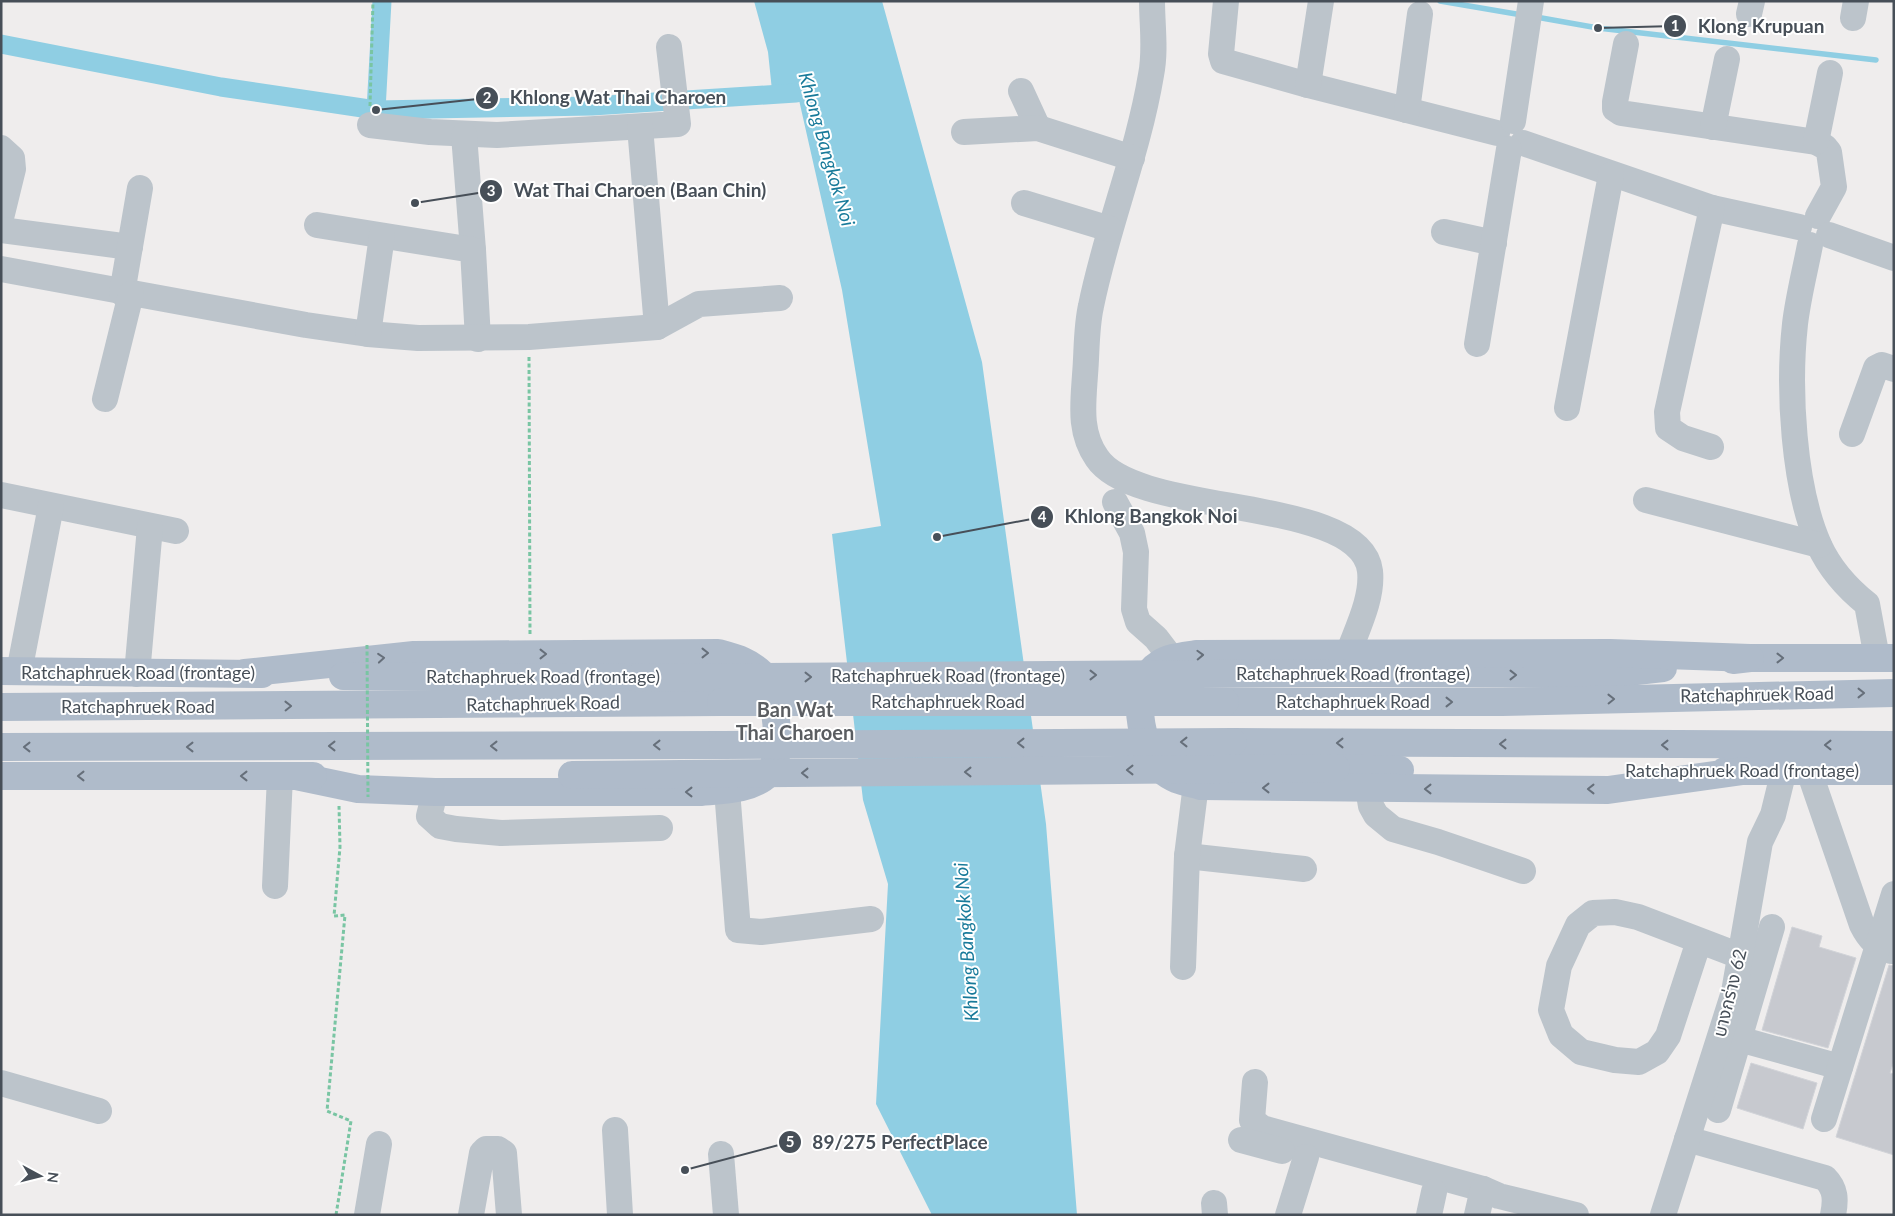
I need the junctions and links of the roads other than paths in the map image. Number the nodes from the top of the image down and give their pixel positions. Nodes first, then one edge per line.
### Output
1 (1152, 1) edge
2 (1226, 1) edge
3 (1321, 1) edge
4 (1530, 7) edge
5 (1420, 14) dead end
6 (1626, 44) dead end
7 (669, 47) dead end
8 (1727, 59) dead end
9 (1830, 73) dead end
10 (1308, 85) junction
11 (1021, 91) dead end
12 (1407, 110) junction
13 (370, 113) road end
14 (640, 127) junction
15 (1713, 127) junction
16 (1038, 128) junction
17 (964, 132) dead end
18 (464, 135) junction
19 (1510, 136) junction
20 (1816, 142) junction
21 (1, 148) edge
22 (1132, 158) junction
23 (1611, 175) junction
24 (140, 188) dead end
25 (1024, 203) dead end
26 (1712, 208) junction
27 (1, 218) edge
28 (317, 225) dead end
29 (1110, 229) junction
30 (1, 230) edge
31 (1814, 231) junction
32 (1444, 232) dead end
33 (382, 236) junction
34 (1494, 243) junction
35 (130, 247) junction
36 (472, 250) junction
37 (1894, 258) edge
38 (1, 270) edge
39 (127, 294) junction
40 (780, 298) dead end
41 (657, 327) junction
42 (368, 334) junction
43 (478, 339) junction
44 (1477, 344) dead end
45 (1894, 369) edge
46 (105, 399) dead end
47 (1567, 408) dead end
48 (1852, 434) dead end
49 (1711, 447) dead end
50 (1, 495) edge
51 (1646, 500) dead end
52 (1115, 502) dead end
53 (51, 506) junction
54 (150, 527) junction
55 (176, 531) dead end
56 (1819, 545) junction
57 (1885, 658) edge
58 (1172, 659) junction
59 (1345, 664) junction
60 (10, 672) edge
61 (245, 673) junction
62 (137, 674) junction
63 (1894, 693) edge
64 (1, 707) edge
65 (1894, 745) edge
66 (1, 747) edge
67 (1797, 770) junction
68 (1743, 771) junction
69 (1894, 771) edge
70 (1, 776) edge
71 (288, 776) junction
72 (1196, 784) junction
73 (1368, 788) junction
74 (727, 790) junction
75 (435, 792) junction
76 (660, 828) dead end
77 (1186, 856) junction
78 (1304, 869) dead end
79 (1523, 871) dead end
80 (274, 886) dead end
81 (1894, 894) edge
82 (871, 919) dead end
83 (1772, 927) dead end
84 (1699, 941) junction
85 (1886, 949) edge
86 (1740, 956) junction
87 (1183, 966) dead end
88 (1739, 1039) junction
89 (1840, 1067) junction
90 (1, 1082) edge
91 (1255, 1082) dead end
92 (1718, 1110) dead end
93 (99, 1111) dead end
94 (1824, 1119) dead end
95 (615, 1130) dead end
96 (1687, 1138) junction
97 (1241, 1140) dead end
98 (379, 1144) dead end
99 (721, 1154) dead end
100 (1306, 1157) junction
101 (1432, 1203) edge
102 (1480, 1203) edge
103 (367, 1215) edge
104 (471, 1215) edge
105 (509, 1215) edge
106 (620, 1215) edge
107 (726, 1215) edge
108 (1288, 1215) edge
109 (1576, 1215) edge
110 (1663, 1215) edge
111 (1833, 1215) edge

1 - 22 street
2 - 10 street
3 - 10 street
4 - 19 street
5 - 12 street
6 - 15 street
7 - 14 street
8 - 15 street
9 - 20 street
10 - 12 street
11 - 16 street
12 - 19 street
13 - 18 street
14 - 18 street
14 - 41 street
15 - 20 street
16 - 17 street
16 - 22 street
18 - 36 street
19 - 23 street
19 - 34 street
20 - 31 street
21 - 27 street
22 - 29 street
23 - 26 street
23 - 47 street
24 - 35 street
25 - 29 street
26 - 31 street
26 - 49 street
28 - 33 street
29 - 59 street
30 - 35 street
31 - 37 street
31 - 56 street
32 - 34 street
33 - 36 street
33 - 42 street
34 - 44 street
35 - 39 street
36 - 43 street
38 - 39 street
39 - 42 street
39 - 46 street
40 - 41 street
41 - 43 street
42 - 43 street
45 - 48 street
50 - 53 street
51 - 56 street
52 - 58 street
53 - 54 street
53 - 60 street
54 - 55 street
54 - 62 street
56 - 57 street
59 -> 57 main road, Ratchaphruek Road (frontage)
58 -> 59 main road
58 - 72 main road
61 -> 59 main road, Ratchaphruek Road (frontage), bridge
60 - 62 main road, Ratchaphruek Road (frontage)
61 - 62 main road, Ratchaphruek Road (frontage)
61 -> 74 main road
64 -> 63 main road, Ratchaphruek Road, bridge
65 -> 66 main road, bridge
67 - 68 main road, Ratchaphruek Road (frontage)
67 - 69 main road, Ratchaphruek Road (frontage)
67 - 85 street
67 - 86 street, บางกร่าง 62
68 -> 71 main road, Ratchaphruek Road (frontage), bridge
68 -> 73 main road
71 -> 70 main road, Ratchaphruek Road (frontage)
71 - 75 main road
71 - 80 street
73 -> 72 main road
72 - 77 street
73 - 79 street
74 -> 75 main road
74 - 82 street
75 - 76 street
77 - 78 street
77 - 87 street
81 - 85 street
83 - 88 street
84 - 84 street
84 - 86 street
85 - 89 street
86 - 96 street, บางกร่าง 62
88 - 89 street
88 - 92 street
89 - 94 street
90 - 93 street
91 - 102 street
95 - 106 street
96 - 110 street, บางกร่าง 62
96 - 111 street
97 - 100 street
98 - 103 street
99 - 107 street
100 - 101 street
100 - 108 street
101 - 102 street
102 - 109 street
104 - 105 street

